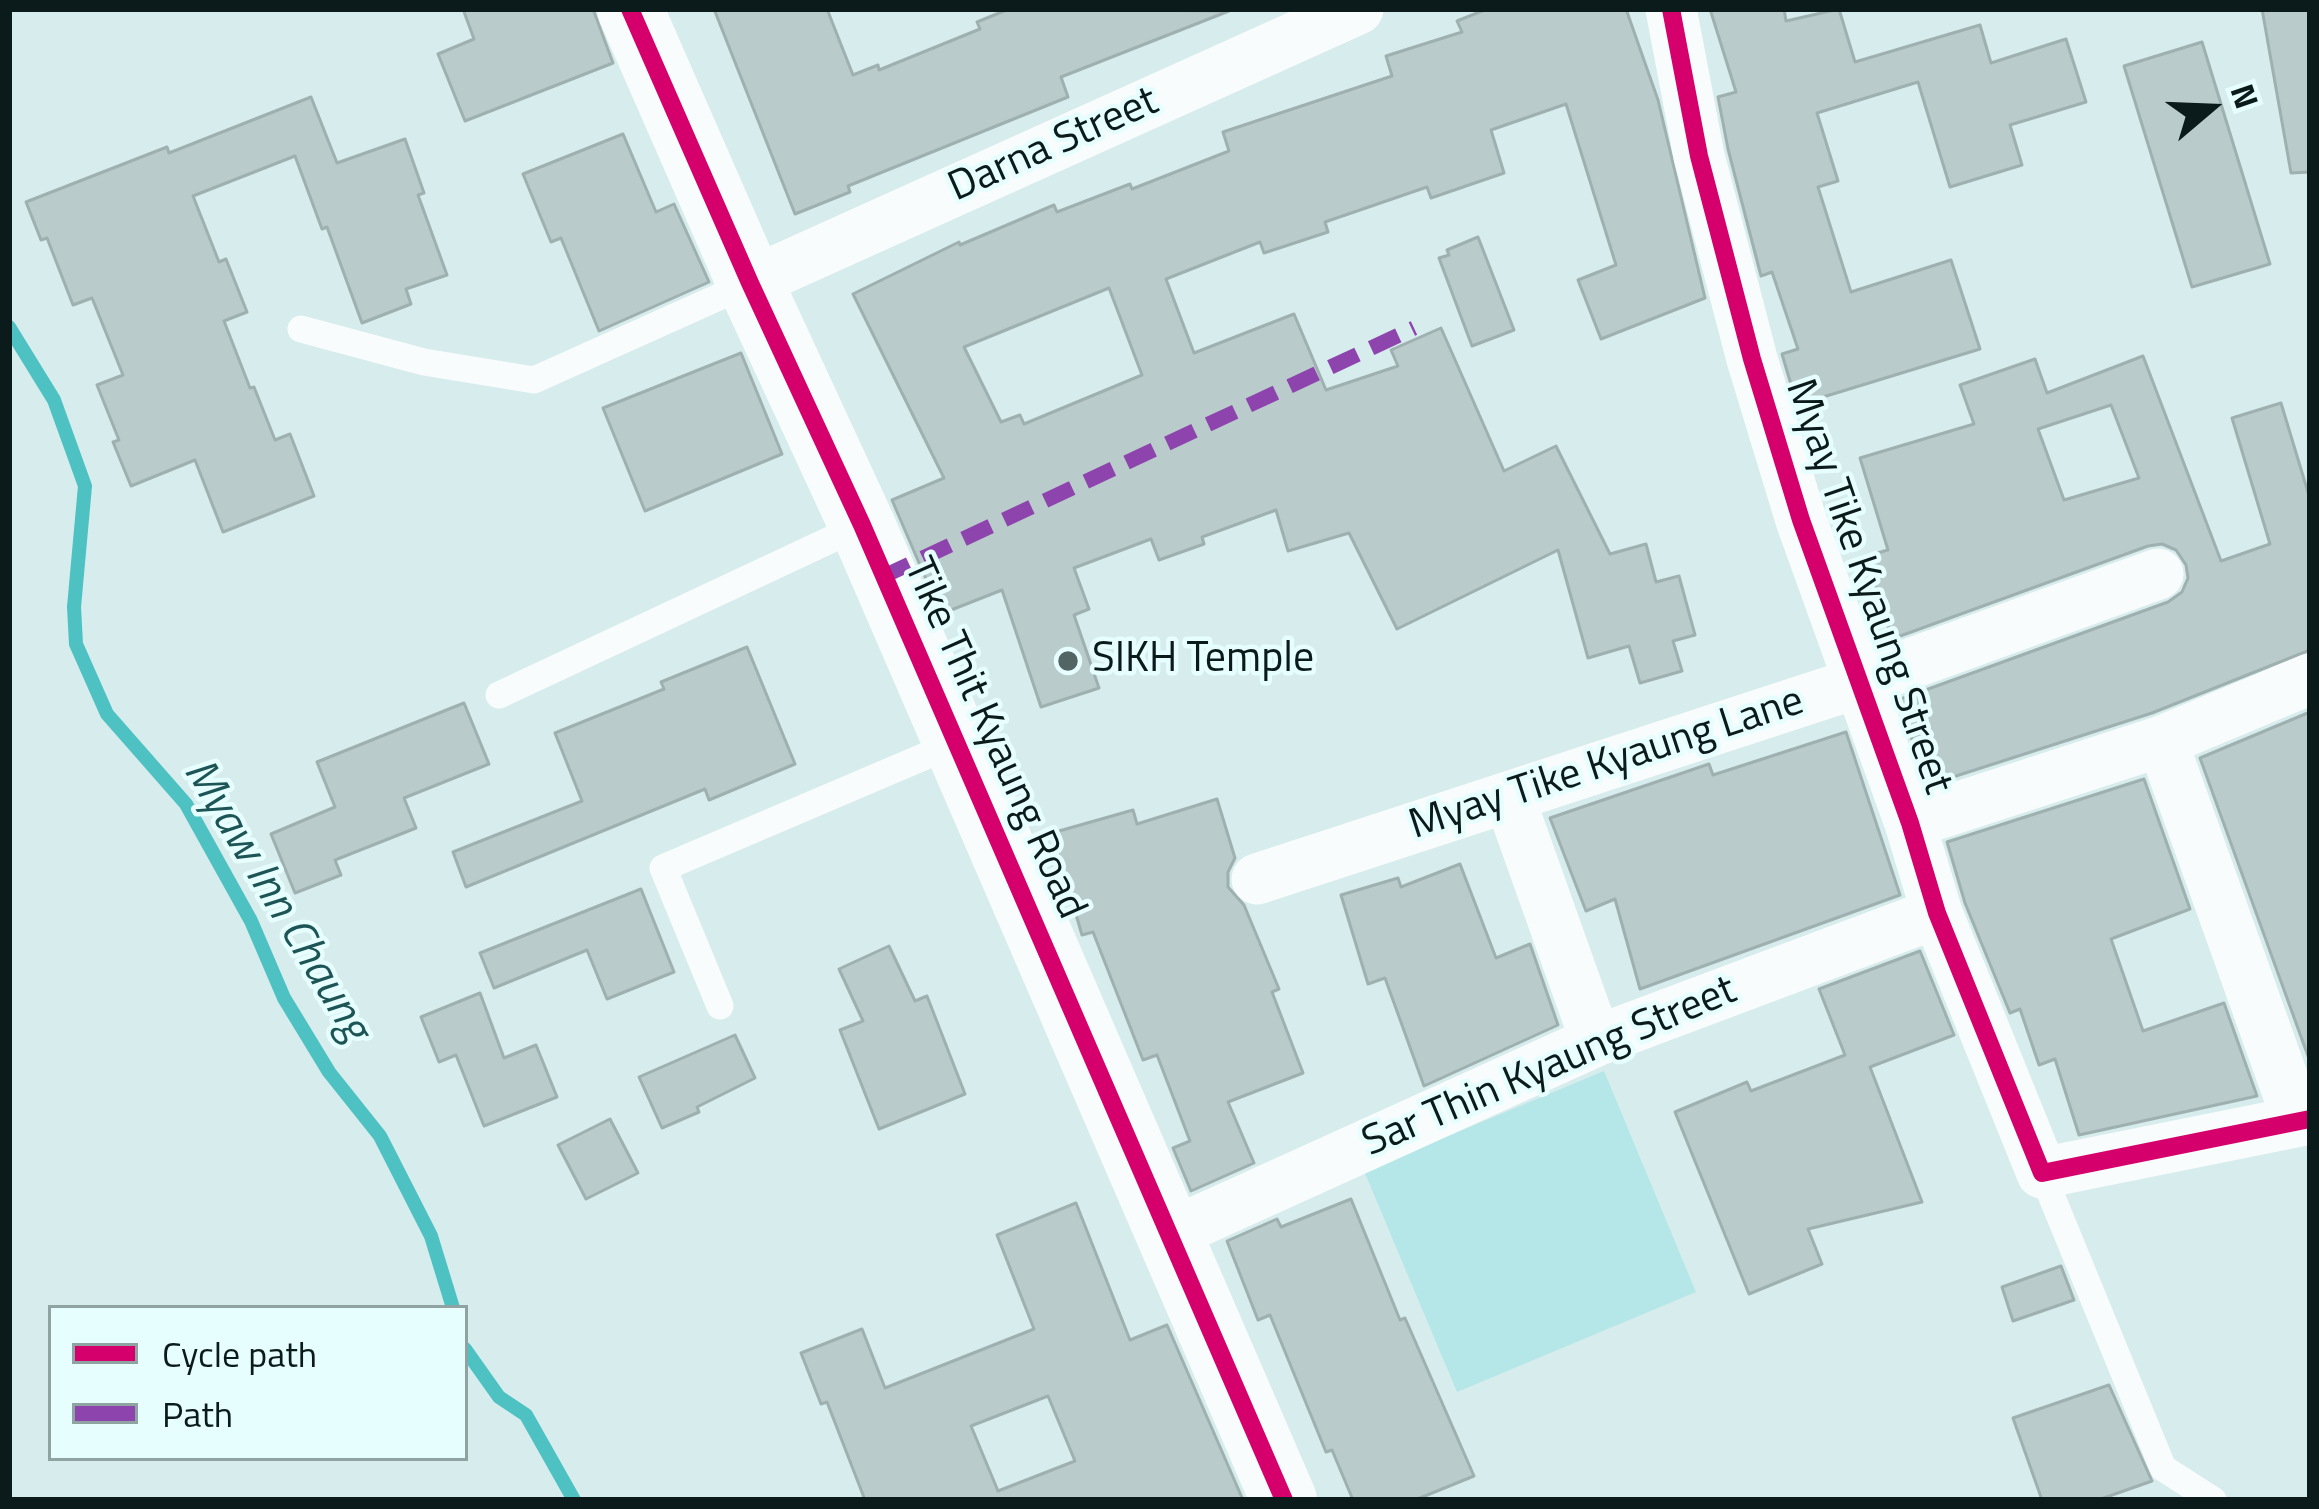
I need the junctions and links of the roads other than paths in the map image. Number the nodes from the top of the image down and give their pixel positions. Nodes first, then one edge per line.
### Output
1 (631, 9) edge
2 (1358, 9) edge
3 (1671, 9) edge
4 (750, 284) junction
5 (301, 329) dead end
6 (862, 525) junction
7 (2158, 574) dead end
8 (2310, 679) edge
9 (1860, 682) junction
10 (499, 695) dead end
11 (2162, 741) junction
12 (956, 743) junction
13 (1509, 797) junction
14 (1910, 824) junction
15 (1257, 879) dead end
16 (1937, 913) junction
17 (720, 1006) dead end
18 (1596, 1041) junction
19 (2304, 1120) edge
20 (2042, 1173) junction
21 (1168, 1235) junction
22 (1284, 1500) edge
23 (2213, 1500) edge

1 - 4 street, Tike Thit Kyaung Road
2 - 4 street, Darna Street
3 - 9 street, Myay Tike Kyaung Street
4 - 5 lane
4 - 6 street, Tike Thit Kyaung Road
6 - 10 lane
6 - 12 street, Tike Thit Kyaung Road
7 - 9 street, Myay Tike Kyaung Lane
8 - 11 street
9 - 13 street, Myay Tike Kyaung Lane
9 - 14 street, Myay Tike Kyaung Street
11 - 14 street
11 - 19 street
12 - 17 lane
12 - 21 street, Tike Thit Kyaung Road
13 - 15 street, Myay Tike Kyaung Lane
13 - 18 street
14 - 16 street, Myay Tike Kyaung Street
16 - 18 street, Sar Thin Kyaung Street
16 - 20 street, Myay Tike Kyaung Street
18 - 21 street, Sar Thin Kyaung Street
19 - 20 street
20 - 23 lane
21 - 22 street, Tike Thit Kyaung Road

